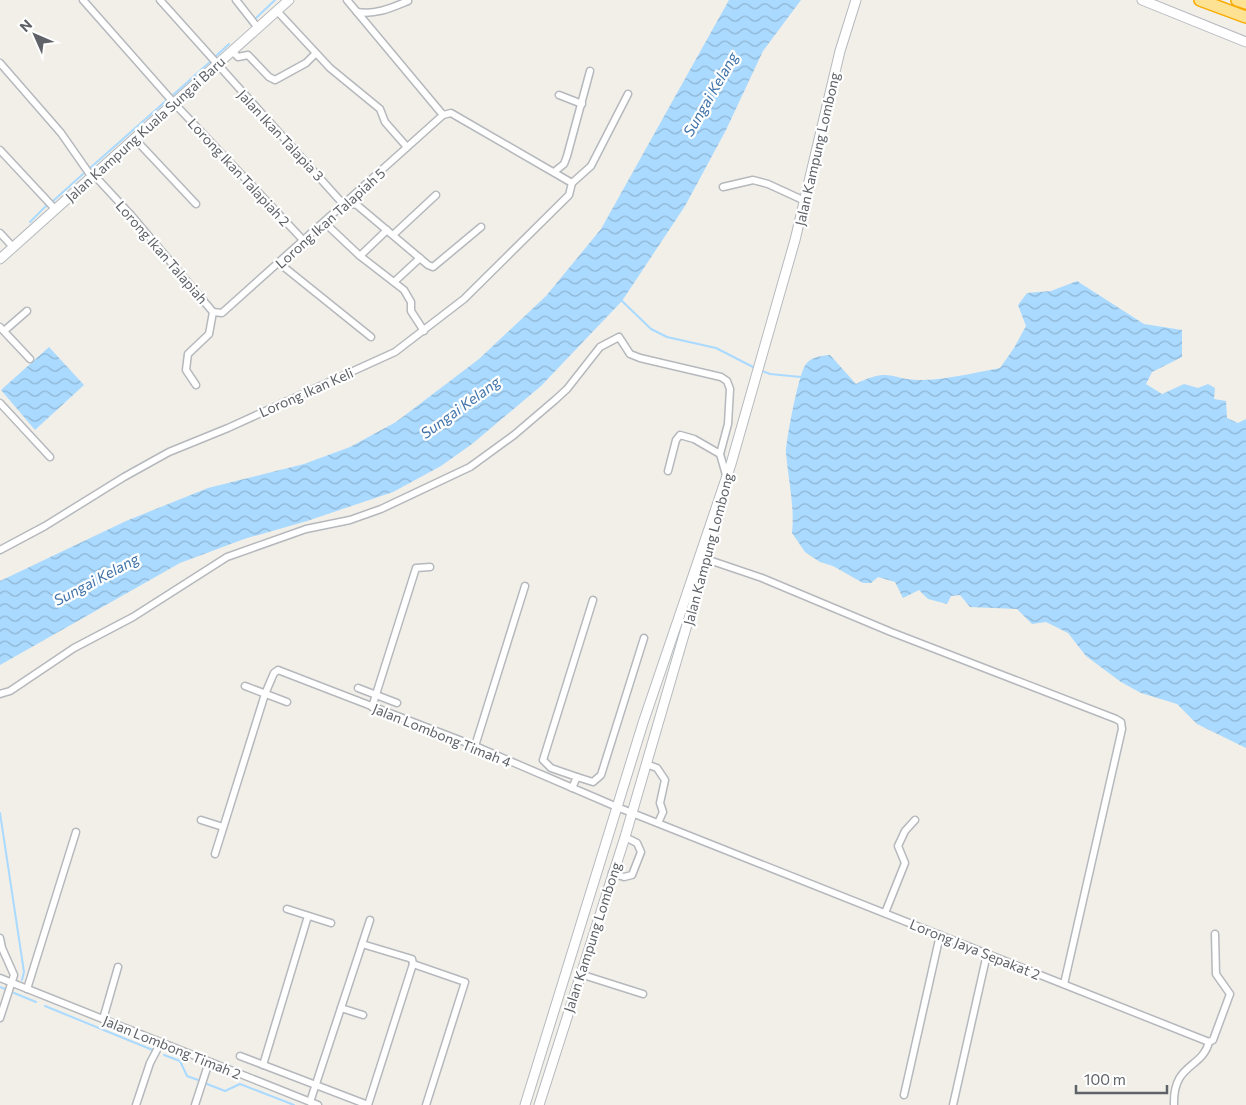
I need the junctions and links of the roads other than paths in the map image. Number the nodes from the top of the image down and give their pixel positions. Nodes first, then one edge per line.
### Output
1 (83, 0) edge
2 (160, 0) edge
3 (236, 0) edge
4 (289, 0) edge
5 (347, 0) edge
6 (408, 0) edge
7 (856, 0) edge
8 (1142, 0) edge
9 (1200, 0) edge
10 (1237, 0) edge
11 (1246, 4) edge
12 (277, 11) junction
13 (357, 12) junction
14 (1246, 17) edge
15 (258, 28) junction
16 (1246, 42) edge
17 (233, 52) junction
18 (315, 54) junction
19 (0, 63) edge
20 (217, 65) junction
21 (590, 71) dead end
22 (628, 94) dead end
23 (559, 95) dead end
24 (174, 103) junction
25 (582, 104) junction
26 (443, 115) junction
27 (134, 138) junction
28 (407, 147) junction
29 (0, 150) edge
30 (554, 172) junction
31 (92, 175) junction
32 (572, 182) junction
33 (723, 187) dead end
34 (436, 195) dead end
35 (805, 201) junction
36 (196, 204) dead end
37 (346, 204) junction
38 (55, 209) junction
39 (325, 223) junction
40 (481, 227) dead end
41 (390, 232) junction
42 (0, 233) edge
43 (304, 241) junction
44 (13, 247) junction
45 (360, 256) junction
46 (420, 258) junction
47 (0, 259) edge
48 (279, 264) junction
49 (394, 282) junction
50 (27, 311) dead end
51 (213, 312) junction
52 (2, 329) edge
53 (424, 330) junction
54 (371, 337) dead end
55 (30, 359) dead end
56 (196, 384) dead end
57 (0, 402) edge
58 (720, 454) junction
59 (50, 457) dead end
60 (731, 464) junction
61 (668, 471) dead end
62 (726, 476) junction
63 (0, 550) edge
64 (703, 558) junction
65 (430, 567) dead end
66 (525, 586) dead end
67 (593, 600) dead end
68 (644, 638) dead end
69 (245, 686) dead end
70 (358, 688) dead end
71 (0, 694) edge
72 (265, 694) junction
73 (376, 695) junction
74 (287, 702) dead end
75 (397, 703) dead end
76 (372, 707) junction
77 (475, 746) junction
78 (646, 764) junction
79 (577, 778) junction
80 (572, 788) junction
81 (617, 807) junction
82 (631, 812) junction
83 (201, 820) dead end
84 (915, 820) dead end
85 (658, 823) junction
86 (223, 828) junction
87 (76, 832) dead end
88 (625, 837) junction
89 (215, 854) dead end
90 (612, 874) junction
91 (287, 909) dead end
92 (885, 913) junction
93 (308, 916) junction
94 (370, 920) dead end
95 (331, 923) dead end
96 (1214, 934) dead end
97 (940, 935) junction
98 (0, 938) edge
99 (362, 944) junction
100 (987, 954) junction
101 (413, 964) junction
102 (118, 967) dead end
103 (580, 974) junction
104 (0, 978) edge
105 (13, 983) junction
106 (1064, 984) junction
107 (28, 989) junction
108 (643, 994) dead end
109 (341, 1008) junction
110 (362, 1014) dead end
111 (0, 1018) edge
112 (103, 1019) junction
113 (161, 1042) junction
114 (1209, 1042) junction
115 (240, 1056) dead end
116 (209, 1062) junction
117 (263, 1065) junction
118 (316, 1085) junction
119 (904, 1094) dead end
120 (312, 1104) edge
121 (1174, 1104) dead end
122 (136, 1105) edge
123 (195, 1105) edge
124 (368, 1105) edge
125 (426, 1105) edge
126 (525, 1105) edge
127 (539, 1105) edge
128 (953, 1105) edge

1 - 24 street, Lorong Ikan Talapiah 2
2 - 20 street, Jalan Ikan Talapia 3
3 - 15 street
4 - 12 street, Jalan Kampung Kuala Sungai Baru
5 - 13 street
6 - 13 street
7 - 35 street, Jalan Kampung Lombong
8 - 16 street
9 - 14 highway
10 - 11 highway
12 - 15 street, Jalan Kampung Kuala Sungai Baru
12 - 18 street
13 - 26 street
15 - 17 street, Jalan Kampung Kuala Sungai Baru
17 - 18 street
17 - 20 street, Jalan Kampung Kuala Sungai Baru
18 - 28 street
19 - 31 street, Lorong Ikan Talapiah
20 - 24 street, Jalan Kampung Kuala Sungai Baru
20 - 37 street, Jalan Ikan Talapia 3
21 - 25 street
22 - 32 street
23 - 25 street
24 - 27 street, Jalan Kampung Kuala Sungai Baru
24 - 43 street, Lorong Ikan Talapiah 2
25 - 30 street
26 - 28 street, Lorong Ikan Talapiah 5
26 - 30 street
27 - 31 street, Jalan Kampung Kuala Sungai Baru
27 - 36 street
28 - 37 street, Lorong Ikan Talapiah 5
29 - 38 street
30 - 32 street
31 - 38 street, Jalan Kampung Kuala Sungai Baru
31 - 51 street, Lorong Ikan Talapiah
32 - 53 street, Lorong Ikan Keli
33 - 35 street
34 - 41 street
35 - 60 street, Jalan Kampung Lombong
37 - 39 street, Lorong Ikan Talapiah 5
37 - 41 street, Jalan Ikan Talapia 3
38 - 44 street, Jalan Kampung Kuala Sungai Baru
39 - 43 street, Lorong Ikan Talapiah 5
39 - 45 street
40 - 46 street
41 - 45 street
41 - 46 street, Jalan Ikan Talapia 3
42 - 44 street
43 - 48 street, Lorong Ikan Talapiah 5
44 - 47 street, Jalan Kampung Kuala Sungai Baru
45 - 49 street
46 - 49 street
48 - 51 street, Lorong Ikan Talapiah 5
48 - 54 street
49 - 53 street
50 - 52 street
51 - 56 street, Lorong Ikan Talapiah
52 - 55 street
53 - 63 street, Lorong Ikan Keli
57 - 59 street
58 - 61 street
58 - 62 street
58 - 71 street
60 - 62 street, Jalan Kampung Lombong
60 - 64 street, Jalan Kampung Lombong
62 - 64 street, Jalan Kampung Lombong
64 - 78 street, Jalan Kampung Lombong
64 - 81 street, Jalan Kampung Lombong
64 - 106 street
65 - 73 street
66 - 77 street
67 - 79 street
68 - 79 street
69 - 72 street
70 - 73 street
72 - 74 street
72 - 76 street, Jalan Lombong Timah 4
72 - 86 street
73 - 75 street
73 - 76 street
76 - 77 street, Jalan Lombong Timah 4
77 - 80 street, Jalan Lombong Timah 4
78 - 82 street, Jalan Kampung Lombong
78 - 85 street
79 - 80 street
80 - 81 street, Jalan Lombong Timah 4
81 - 82 street, Jalan Lombong Timah 4
81 - 126 street, Jalan Kampung Lombong
82 - 85 street, Lorong Jaya Sepakat 2
82 - 88 street, Jalan Kampung Lombong
83 - 86 street
84 - 92 street
85 - 92 street, Lorong Jaya Sepakat 2
86 - 89 street
87 - 107 street
88 - 90 street, Jalan Kampung Lombong
88 - 90 street
90 - 103 street, Jalan Kampung Lombong
91 - 93 street
92 - 97 street, Lorong Jaya Sepakat 2
93 - 95 street
93 - 117 street
94 - 99 street
96 - 114 street
97 - 100 street, Lorong Jaya Sepakat 2
97 - 119 street
98 - 105 street
99 - 101 street
99 - 109 street
100 - 106 street, Lorong Jaya Sepakat 2
100 - 128 street
101 - 124 street
101 - 125 street
102 - 112 street
103 - 108 street
103 - 127 street, Jalan Kampung Lombong
104 - 105 street, Jalan Lombong Timah 2
105 - 107 street, Jalan Lombong Timah 2
105 - 111 street
106 - 114 street, Lorong Jaya Sepakat 2
107 - 112 street, Jalan Lombong Timah 2
109 - 110 street
109 - 118 street
112 - 113 street, Jalan Lombong Timah 2
113 - 116 street, Jalan Lombong Timah 2
113 - 122 street
114 - 121 street
115 - 117 street
116 - 120 street, Jalan Lombong Timah 2
116 - 123 street
117 - 118 street
118 - 120 street
118 - 124 street

